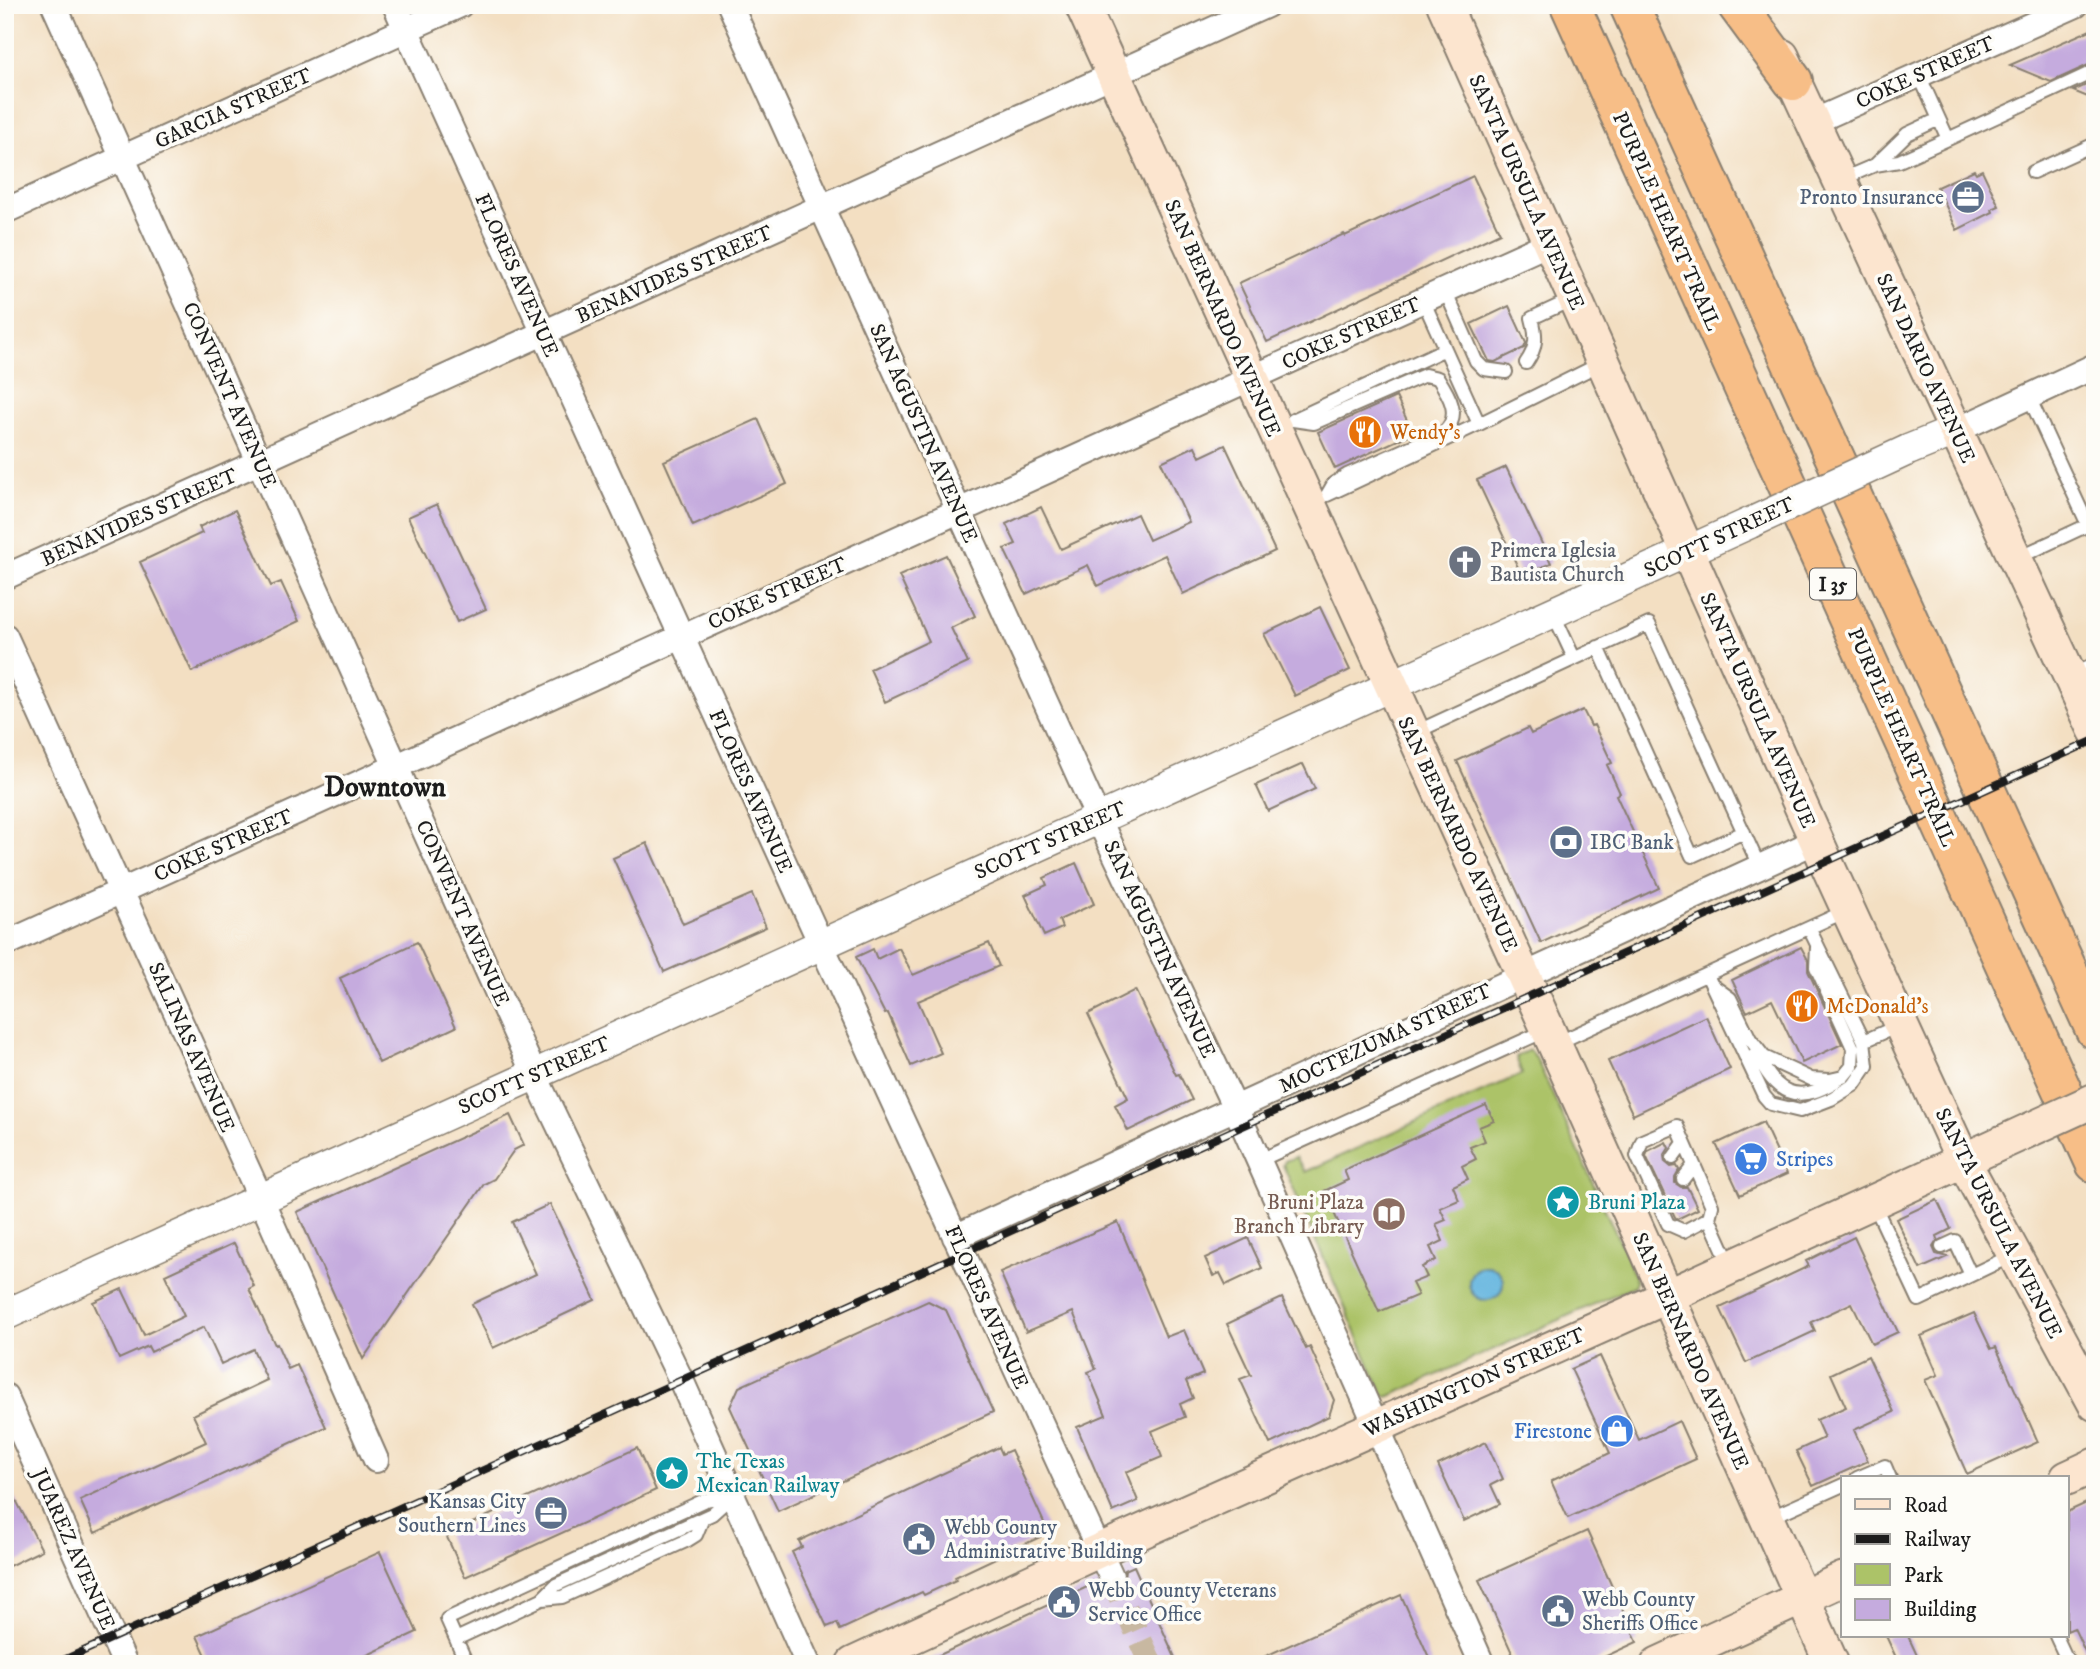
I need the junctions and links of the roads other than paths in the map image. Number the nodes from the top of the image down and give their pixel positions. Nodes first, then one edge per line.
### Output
1 (54, 5) edge
2 (395, 5) edge
3 (460, 5) edge
4 (730, 5) edge
5 (1082, 5) edge
6 (1267, 5) edge
7 (1444, 5) edge
8 (1570, 5) edge
9 (1629, 5) edge
10 (1737, 5) edge
11 (1758, 5) edge
12 (2076, 5) edge
13 (406, 30) junction
14 (2095, 71) edge
15 (1113, 75) junction
16 (1919, 75) junction
17 (1793, 81) junction
18 (1939, 119) junction
19 (1813, 122) junction
20 (1948, 139) junction
21 (2095, 144) edge
22 (123, 158) junction
23 (1875, 164) junction
24 (2032, 172) dead end
25 (1840, 181) junction
26 (821, 207) junction
27 (5, 211) edge
28 (1549, 243) junction
29 (1445, 290) junction
30 (1574, 298) junction
31 (1423, 300) junction
32 (543, 333) junction
33 (1445, 349) junction
34 (1526, 363) dead end
35 (1602, 363) junction
36 (2095, 366) edge
37 (1506, 373) dead end
38 (1251, 378) junction
39 (2029, 397) junction
40 (1283, 424) junction
41 (1479, 425) junction
42 (1955, 430) junction
43 (260, 461) junction
44 (1317, 500) junction
45 (959, 510) junction
46 (1687, 552) junction
47 (2015, 559) junction
48 (5, 577) edge
49 (1552, 612) junction
50 (5, 636) edge
51 (681, 636) junction
52 (1598, 647) junction
53 (1574, 658) junction
54 (2082, 670) edge
55 (1390, 685) junction
56 (2093, 723) edge
57 (1412, 734) junction
58 (397, 766) junction
59 (1098, 818) junction
60 (1744, 832) junction
61 (1816, 841) junction
62 (1759, 866) junction
63 (121, 891) junction
64 (1848, 910) junction
65 (1809, 928) junction
66 (5, 944) edge
67 (821, 944) junction
68 (1817, 946) junction
69 (1522, 975) junction
70 (1709, 980) junction
71 (1901, 1024) junction
72 (2095, 1030) edge
73 (1551, 1037) junction
74 (1750, 1039) junction
75 (1864, 1041) junction
76 (534, 1074) junction
77 (1843, 1077) junction
78 (2095, 1100) edge
79 (1234, 1108) junction
80 (1684, 1143) junction
81 (1674, 1158) dead end
82 (1963, 1160) junction
83 (1258, 1161) junction
84 (1624, 1162) junction
85 (2095, 1163) edge
86 (1694, 1165) junction
87 (1684, 1179) dead end
88 (261, 1199) junction
89 (1873, 1201) junction
90 (1709, 1218) junction
91 (1654, 1231) junction
92 (955, 1237) junction
93 (1942, 1247) dead end
94 (2014, 1255) junction
95 (1915, 1259) dead end
96 (1902, 1265) junction
97 (1731, 1267) junction
98 (1971, 1275) junction
99 (1667, 1297) junction
100 (5, 1315) edge
101 (5, 1396) edge
102 (2095, 1404) edge
103 (1375, 1426) junction
104 (376, 1460) dead end
105 (2095, 1465) edge
106 (1862, 1476) edge
107 (1889, 1476) edge
108 (2068, 1478) edge
109 (1841, 1486) edge
110 (733, 1495) junction
111 (1766, 1520) junction
112 (1104, 1564) junction
113 (1841, 1581) edge
114 (1802, 1598) junction
115 (2057, 1638) edge
116 (456, 1639) junction
117 (2066, 1663) edge
118 (125, 1664) edge
119 (467, 1664) edge
120 (808, 1664) edge
121 (853, 1664) edge
122 (1482, 1664) edge
123 (1658, 1664) edge
124 (1832, 1664) edge

1 - 22 street, CONVENT AVENUE
2 - 13 street, FLORES AVENUE
3 - 13 street, GARCIA STREET
4 - 26 street, SAN AGUSTIN AVENUE
5 - 15 main road, SAN BERNARDO AVENUE
6 - 15 street, BENAVIDES STREET
7 - 28 main road, SANTA URSULA AVENUE
8 - 85 highway, PURPLE HEART TRAIL / I 35
9 - 72 highway, I 35
10 - 17 highway
11 - 17 main road, SAN DARIO AVENUE
12 - 16 street, COKE STREET
13 - 22 street, GARCIA STREET
13 - 32 street, FLORES AVENUE
14 - 20 lane
15 - 26 street, BENAVIDES STREET
15 - 38 main road, SAN BERNARDO AVENUE
16 - 18 lane
16 - 19 street, COKE STREET
17 - 19 main road, SAN DARIO AVENUE
18 - 20 lane
18 - 23 lane
19 - 25 main road, SAN DARIO AVENUE
20 - 23 lane
21 - 24 lane
22 - 27 street, GARCIA STREET
22 - 43 street, CONVENT AVENUE
23 - 25 lane
25 - 42 main road, SAN DARIO AVENUE
26 - 32 street, BENAVIDES STREET
26 - 45 street, SAN AGUSTIN AVENUE
28 - 29 street, COKE STREET
28 - 30 main road, SANTA URSULA AVENUE
29 - 31 street, COKE STREET
29 - 37 lane
30 - 34 lane
30 - 35 main road, SANTA URSULA AVENUE
31 - 33 lane
31 - 38 street, COKE STREET
32 - 43 street, BENAVIDES STREET
32 - 51 street, FLORES AVENUE
33 - 40 lane
33 - 41 lane
35 - 41 lane
35 - 46 main road, SANTA URSULA AVENUE
36 - 39 street, SCOTT STREET
38 - 40 main road, SAN BERNARDO AVENUE
38 - 45 street, COKE STREET
39 - 42 street, SCOTT STREET
39 - 47 lane
40 - 44 main road, SAN BERNARDO AVENUE
40 - 44 lane
41 - 44 lane
42 - 46 street, SCOTT STREET, bridge
42 - 47 main road, SAN DARIO AVENUE
43 - 48 street, BENAVIDES STREET
43 - 58 street, CONVENT AVENUE
44 - 55 main road, SAN BERNARDO AVENUE
45 - 51 street, COKE STREET
45 - 59 street, SAN AGUSTIN AVENUE
46 - 49 street, SCOTT STREET
46 - 61 main road, SANTA URSULA AVENUE
47 - 54 main road, SAN DARIO AVENUE
49 - 53 lane
49 - 55 street, SCOTT STREET
50 - 63 street, SALINAS AVENUE
51 - 58 street, COKE STREET
51 - 67 street, FLORES AVENUE
52 - 53 lane
52 - 60 lane
52 - 60 lane
53 - 57 lane
54 - 56 main road, SAN DARIO AVENUE
55 - 57 main road, SAN BERNARDO AVENUE
55 - 59 street, SCOTT STREET
57 - 69 main road, SAN BERNARDO AVENUE
58 - 63 street, COKE STREET
58 - 76 street, CONVENT AVENUE
59 - 67 street, SCOTT STREET
59 - 79 street, SAN AGUSTIN AVENUE
60 - 62 lane
61 - 62 street, MOCTEZUMA STREET
61 - 64 main road, SANTA URSULA AVENUE
62 - 69 street, MOCTEZUMA STREET
63 - 66 street, COKE STREET
63 - 88 street, SALINAS AVENUE
64 - 65 lane
64 - 71 main road, SANTA URSULA AVENUE
65 - 68 lane
65 - 70 lane
67 - 76 street, SCOTT STREET
67 - 92 street, FLORES AVENUE
68 - 75 lane
68 - 77 lane
69 - 73 main road, SAN BERNARDO AVENUE
69 - 79 street, MOCTEZUMA STREET
70 - 73 lane
70 - 74 lane
70 - 75 lane
71 - 75 lane
71 - 82 main road, SANTA URSULA AVENUE
73 - 83 lane
73 - 84 main road, SAN BERNARDO AVENUE
74 - 77 lane
74 - 77 lane
76 - 88 street, SCOTT STREET
76 - 110 street, CONVENT AVENUE
78 - 82 main road, WASHINGTON STREET, bridge
79 - 83 street, SAN AGUSTIN AVENUE
79 - 92 street, MOCTEZUMA STREET
80 - 81 lane
80 - 84 lane
80 - 86 lane
82 - 89 main road, WASHINGTON STREET
82 - 94 main road, SANTA URSULA AVENUE
83 - 103 street, SAN AGUSTIN AVENUE
84 - 91 main road, SAN BERNARDO AVENUE
84 - 91 lane
86 - 87 lane
86 - 90 lane
88 - 100 street, SCOTT STREET
88 - 104 street, SALINAS AVENUE
89 - 96 lane
89 - 97 main road, WASHINGTON STREET
90 - 91 lane
90 - 97 lane
91 - 99 main road, SAN BERNARDO AVENUE
92 - 112 street, FLORES AVENUE
93 - 98 lane
94 - 98 lane
94 - 102 main road, SANTA URSULA AVENUE
95 - 96 lane
96 - 98 lane
97 - 99 main road, WASHINGTON STREET
99 - 103 main road, WASHINGTON STREET
99 - 111 main road, SAN BERNARDO AVENUE
101 - 118 street, JUAREZ AVENUE
103 - 112 main road, WASHINGTON STREET
103 - 122 street, SAN AGUSTIN AVENUE
105 - 108 main road
106 - 107 lane
109 - 111 lane
110 - 116 lane
110 - 116 lane
110 - 120 street, CONVENT AVENUE
111 - 114 main road, SAN BERNARDO AVENUE
112 - 121 main road, WASHINGTON STREET
113 - 114 main road
114 - 123 main road
114 - 124 main road, SAN BERNARDO AVENUE
115 - 117 lane
116 - 119 lane

